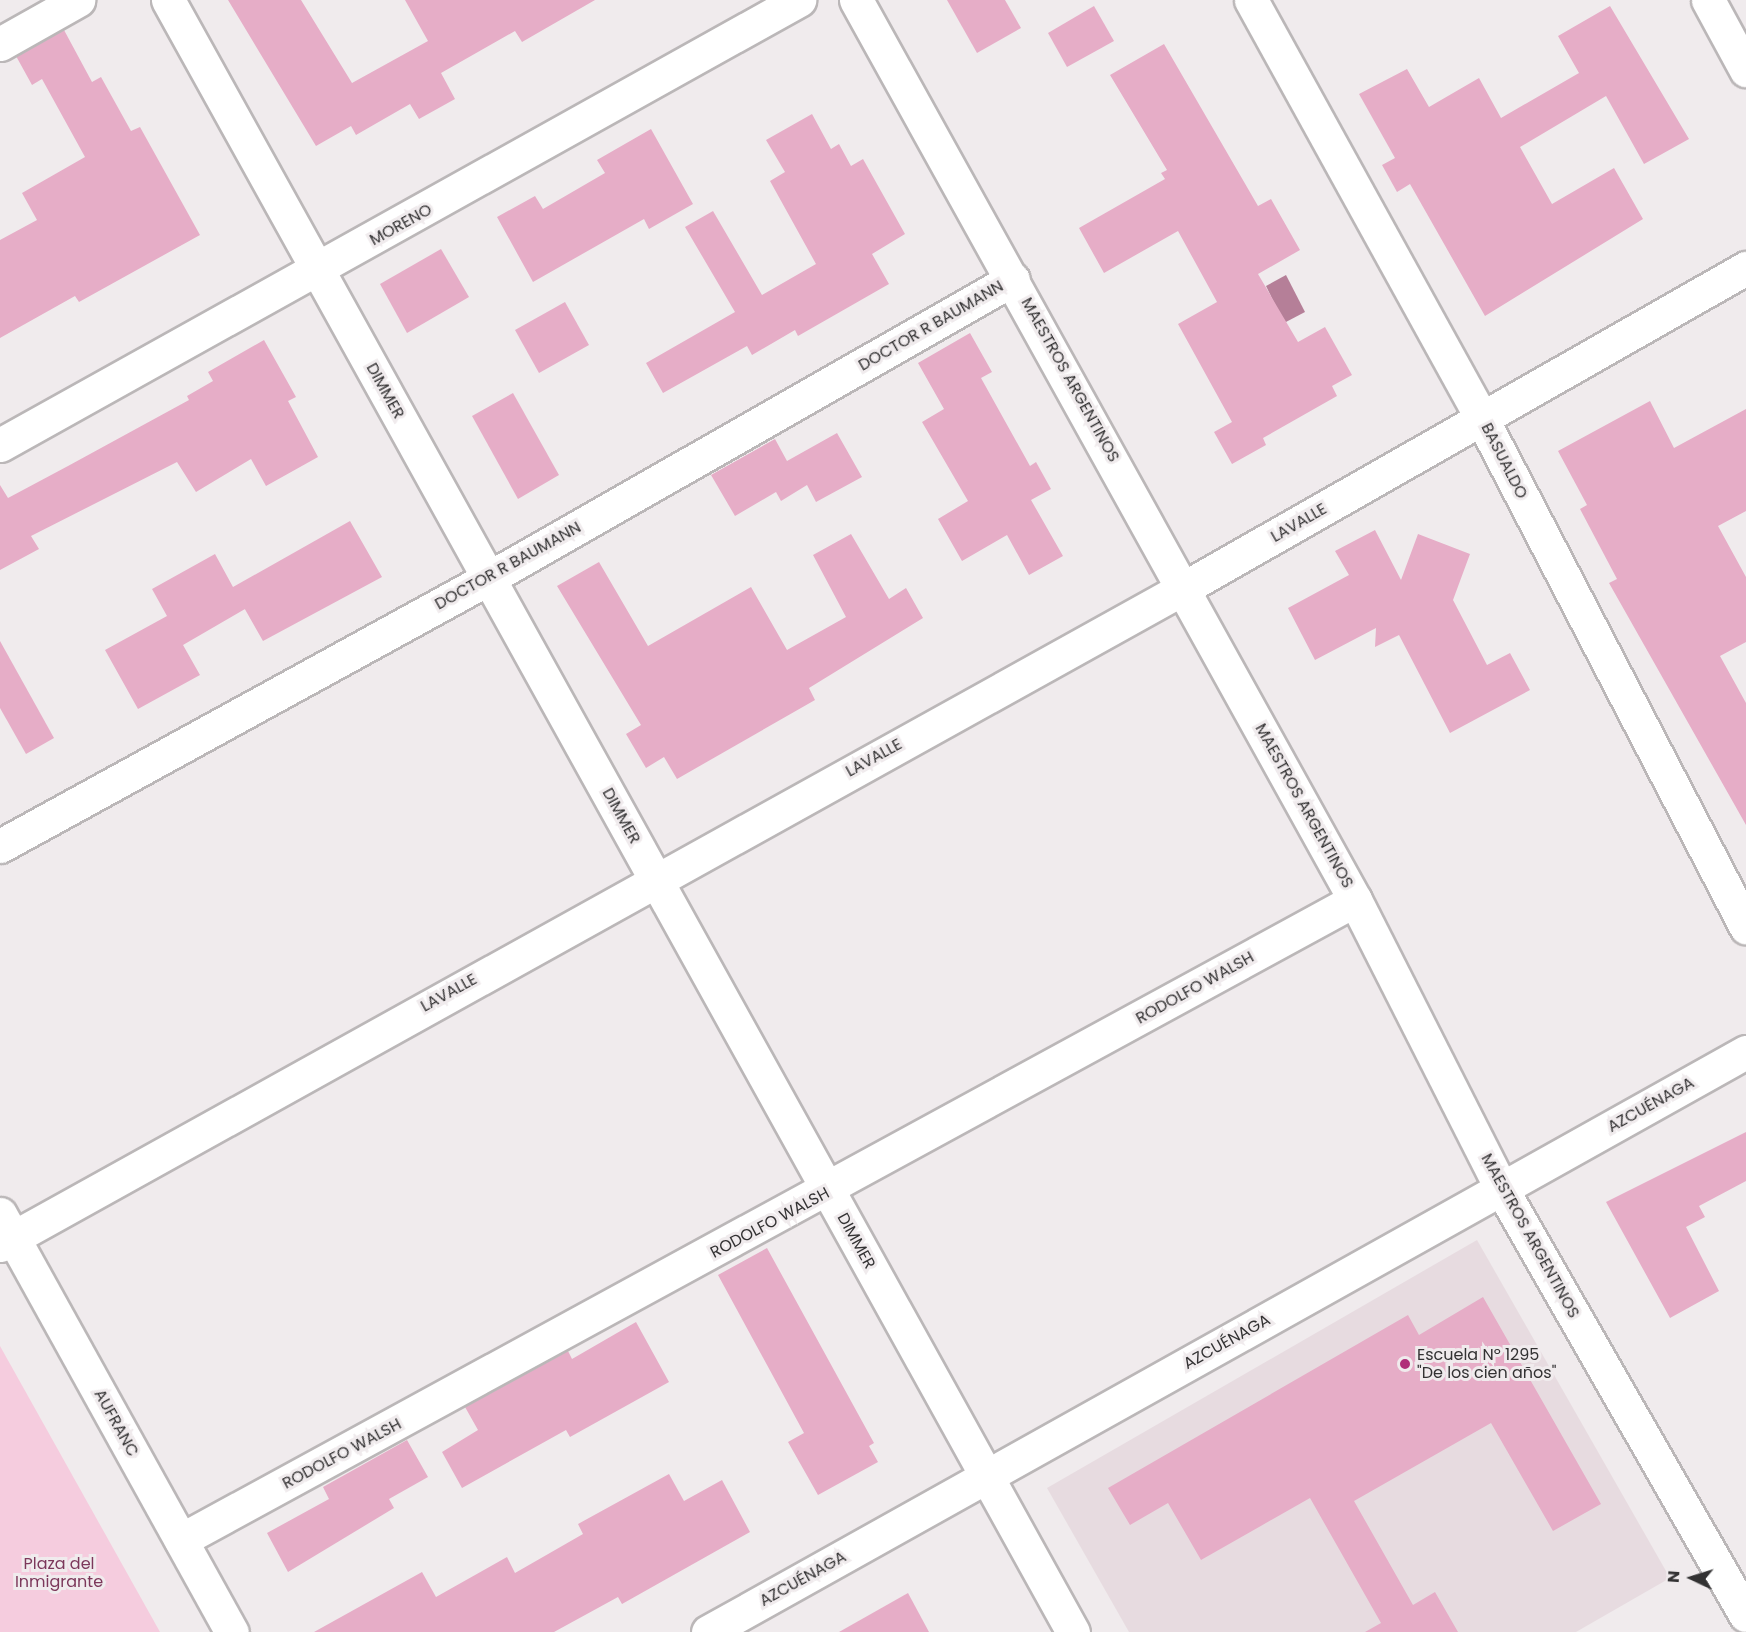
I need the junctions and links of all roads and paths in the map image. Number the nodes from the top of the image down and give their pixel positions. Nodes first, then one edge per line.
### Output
1 (78, 0) edge
2 (168, 0) edge
3 (799, 0) edge
4 (856, 0) edge
5 (1251, 0) edge
6 (1708, 0) edge
7 (0, 44) edge
8 (1746, 70) edge
9 (1746, 268) edge
10 (318, 272) junction
11 (1013, 279) junction
12 (1482, 419) junction
13 (0, 445) edge
14 (489, 578) junction
15 (1185, 588) junction
16 (0, 846) edge
17 (655, 878) junction
18 (1356, 900) junction
19 (1746, 927) edge
20 (1746, 1052) edge
21 (1501, 1188) junction
22 (828, 1192) junction
23 (4, 1232) edge
24 (986, 1476) junction
25 (181, 1540) junction
26 (1746, 1615) edge
27 (232, 1632) edge
28 (708, 1632) edge
29 (1073, 1632) edge

1 - 7 street
2 - 10 street, DIMMER
3 - 10 street, MORENO
4 - 11 street, MAESTROS ARGENTINOS
5 - 12 street, BASUALDO
6 - 8 street
9 - 12 street, LAVALLE
10 - 13 street, MORENO
10 - 14 street, DIMMER
11 - 14 street, DOCTOR R BAUMANN
11 - 15 street, MAESTROS ARGENTINOS
12 - 15 street, LAVALLE
12 - 19 street, BASUALDO
14 - 16 street, DOCTOR R BAUMANN
14 - 17 street, DIMMER
15 - 17 street, LAVALLE
15 - 18 street, MAESTROS ARGENTINOS
17 - 22 street, DIMMER
17 - 23 street, LAVALLE
18 - 21 street, MAESTROS ARGENTINOS
18 - 22 street, RODOLFO WALSH
20 - 21 street, AZCUÉNAGA
21 - 24 street, AZCUÉNAGA
21 - 26 street, MAESTROS ARGENTINOS
22 - 24 street, DIMMER
22 - 25 street, RODOLFO WALSH
23 - 25 street, AUFRANC
24 - 28 street, AZCUÉNAGA
24 - 29 street, DIMMER
25 - 27 street, AUFRANC

